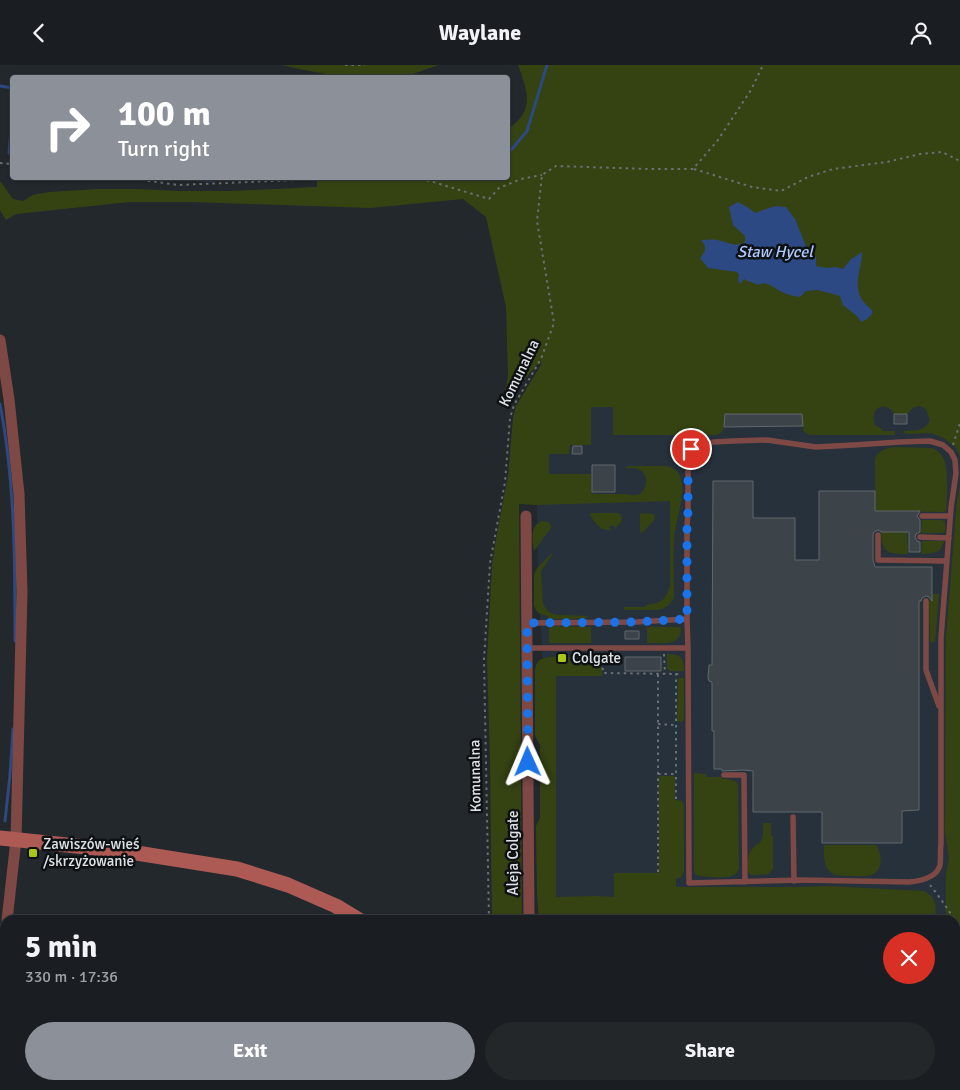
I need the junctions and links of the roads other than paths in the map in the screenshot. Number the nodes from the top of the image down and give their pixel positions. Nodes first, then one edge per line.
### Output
1 (0, 340) edge
2 (526, 516) dead end
3 (922, 516) dead end
4 (950, 516) junction
5 (878, 535) dead end
6 (920, 537) dead end
7 (949, 538) junction
8 (947, 561) junction
9 (926, 601) dead end
10 (687, 619) junction
11 (527, 623) junction
12 (527, 648) junction
13 (688, 648) junction
14 (941, 710) junction
15 (724, 775) dead end
16 (793, 817) dead end
17 (0, 839) edge
18 (16, 840) junction
19 (794, 881) junction
20 (745, 882) junction
21 (8, 915) edge
22 (351, 915) edge
23 (529, 915) edge

1 - 18 street
2 - 11 street, Aleja Colgate
3 - 4 lane
4 - 7 lane
4 - 10 lane
5 - 8 lane
6 - 7 lane
7 - 8 lane
8 - 14 lane
9 - 14 lane
10 - 11 lane
10 - 13 lane
11 - 12 street, Aleja Colgate
12 - 13 lane
12 - 23 street, Aleja Colgate
13 - 20 lane
14 - 19 lane
15 - 20 lane
16 - 19 lane
17 - 18 street
18 - 21 street
18 - 22 street
19 - 20 lane

